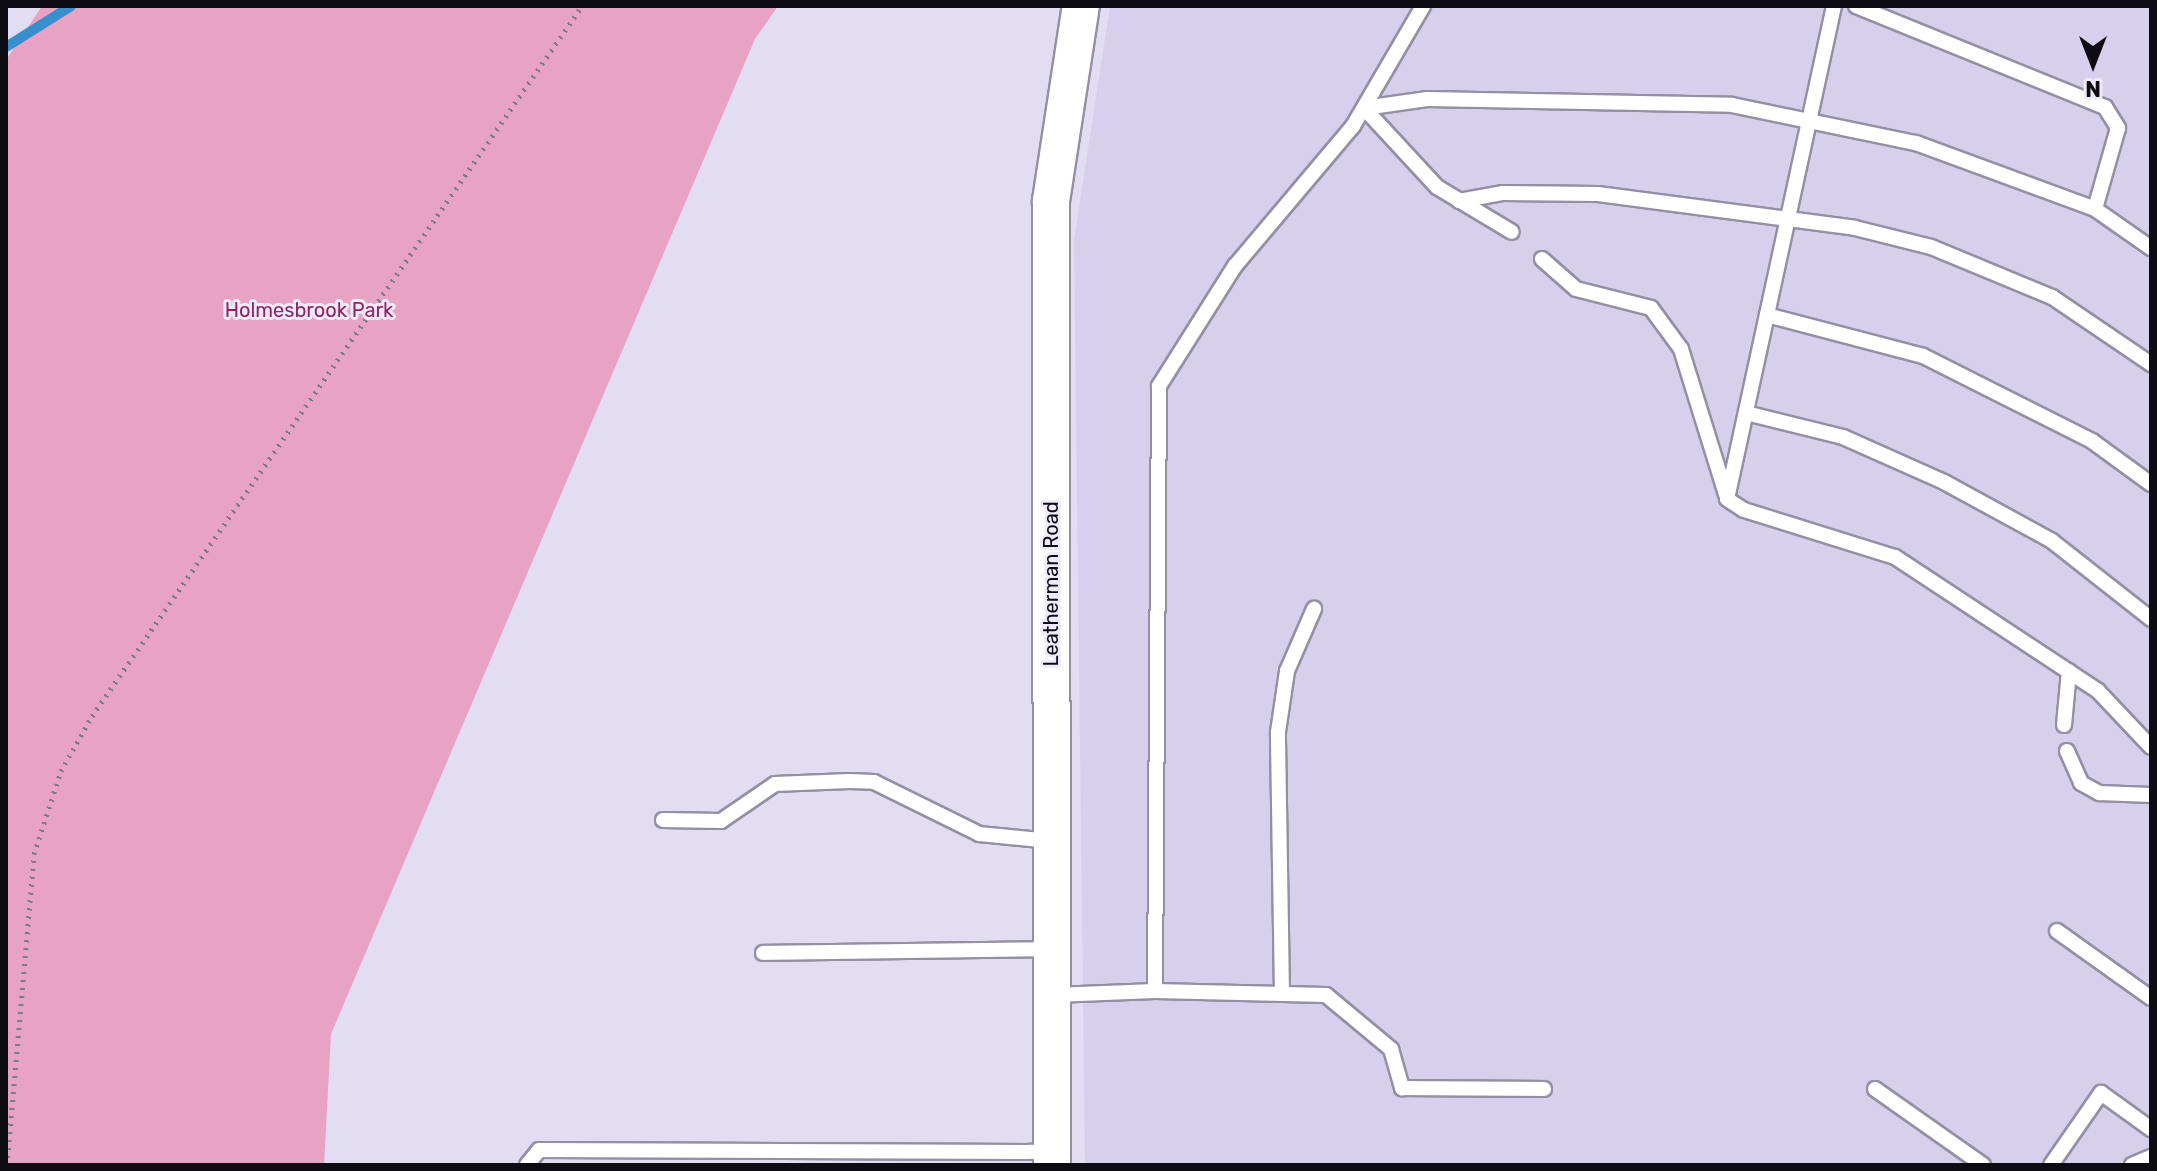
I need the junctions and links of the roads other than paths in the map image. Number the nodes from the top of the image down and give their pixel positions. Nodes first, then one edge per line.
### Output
1 (1081, 6) edge
2 (1423, 6) edge
3 (1834, 6) edge
4 (1856, 6) edge
5 (1364, 108) junction
6 (1810, 118) junction
7 (1459, 201) junction
8 (2095, 209) junction
9 (1788, 218) junction
10 (1512, 232) dead end
11 (2151, 248) edge
12 (1542, 259) dead end
13 (1767, 315) junction
14 (2151, 364) edge
15 (1746, 413) junction
16 (2151, 484) edge
17 (1727, 499) junction
18 (1314, 609) dead end
19 (2151, 619) edge
20 (2069, 671) junction
21 (2064, 725) dead end
22 (2151, 747) edge
23 (2067, 751) dead end
24 (2151, 795) edge
25 (663, 820) dead end
26 (1052, 841) junction
27 (2057, 931) dead end
28 (1052, 949) junction
29 (763, 953) dead end
30 (1155, 991) junction
31 (1282, 994) junction
32 (1052, 995) junction
33 (2151, 998) edge
34 (1544, 1089) dead end
35 (1875, 1089) dead end
36 (2151, 1129) edge
37 (2151, 1157) edge
38 (1052, 1159) edge
39 (527, 1165) edge
40 (1983, 1165) edge
41 (2051, 1165) edge
42 (2132, 1165) edge

1 - 26 street, Leatherman Road
2 - 5 lane
3 - 6 lane
4 - 8 lane
5 - 6 lane
5 - 7 lane
5 - 30 lane
6 - 8 lane
6 - 9 lane
7 - 9 lane
7 - 10 lane
8 - 11 lane
9 - 13 lane
9 - 14 lane
12 - 17 lane
13 - 15 lane
13 - 16 lane
15 - 17 lane
15 - 19 lane
17 - 20 lane
18 - 31 lane
20 - 21 lane
20 - 22 lane
23 - 24 lane
25 - 26 lane
26 - 28 street, Leatherman Road
27 - 33 lane
28 - 29 lane
28 - 32 street, Leatherman Road
30 - 31 lane
30 - 32 lane
31 - 34 lane
32 - 38 street, Leatherman Road
35 - 40 lane
36 - 41 lane
37 - 42 lane
38 - 39 lane

